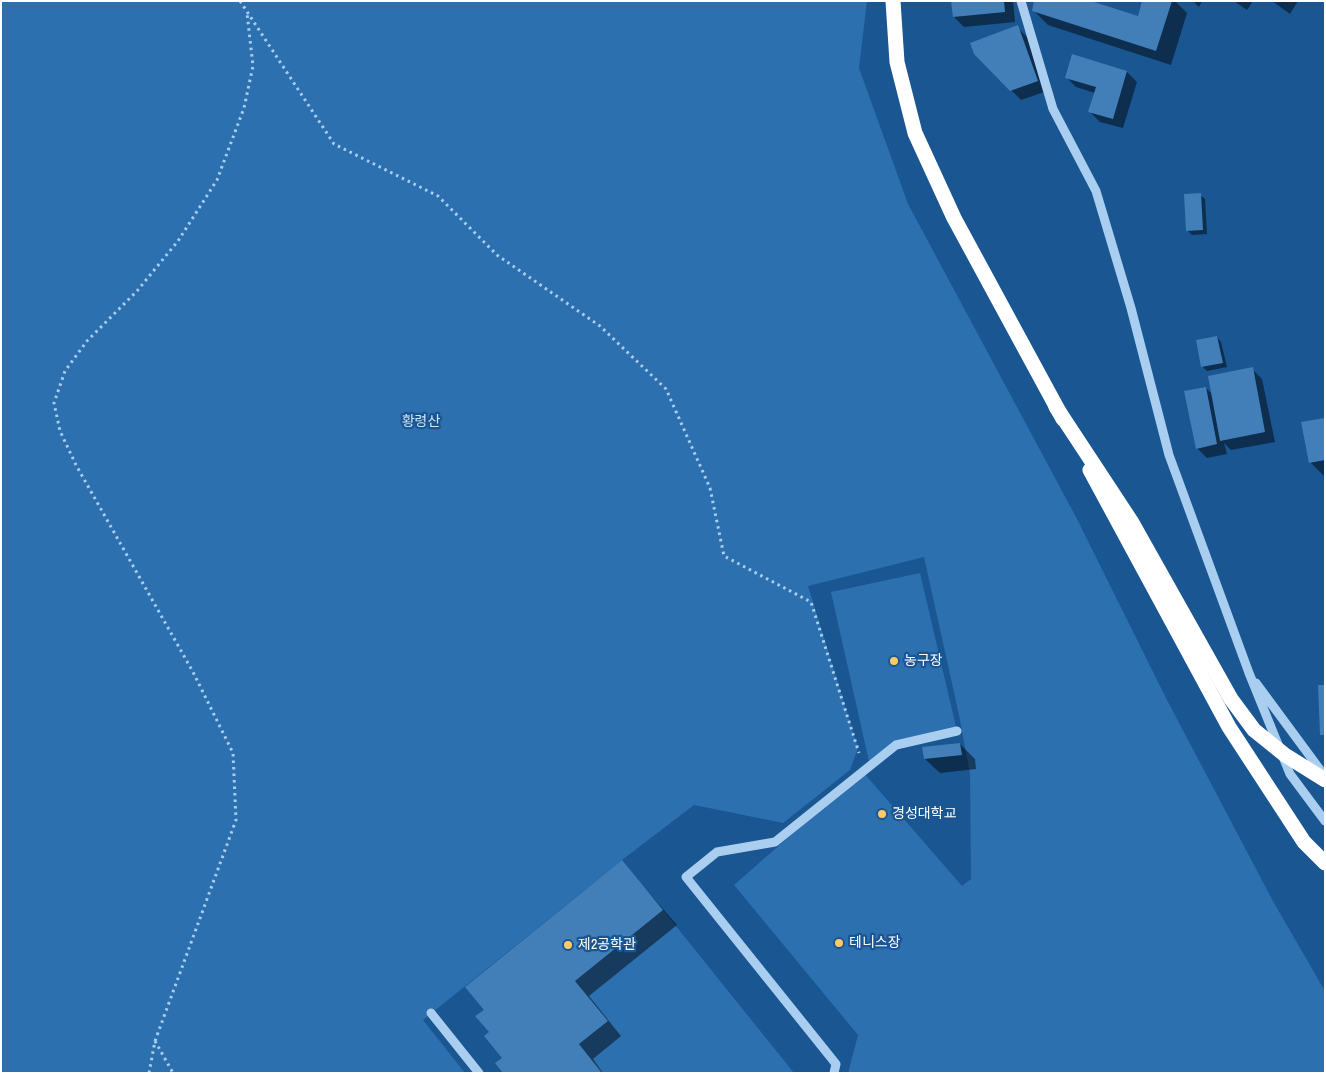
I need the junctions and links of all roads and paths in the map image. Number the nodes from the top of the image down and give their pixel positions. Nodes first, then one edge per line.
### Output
1 (240, 1) edge
2 (893, 1) edge
3 (1022, 1) edge
4 (247, 13) junction
5 (1056, 407) junction
6 (1249, 673) junction
7 (958, 730) dead end
8 (864, 771) junction
9 (1325, 776) edge
10 (1325, 780) edge
11 (1325, 821) edge
12 (1325, 863) edge
13 (431, 1013) dead end
14 (155, 1041) junction
15 (149, 1073) edge
16 (174, 1073) edge
17 (479, 1073) edge
18 (834, 1073) edge

1 - 4 path
2 - 5 highway
3 - 6 lane
4 - 8 path
4 - 14 path
5 - 10 highway, bridge
5 - 12 highway, bridge
6 - 9 lane
6 - 11 lane
7 - 8 lane
8 - 18 lane
13 - 17 lane
14 - 15 path
14 - 16 path

